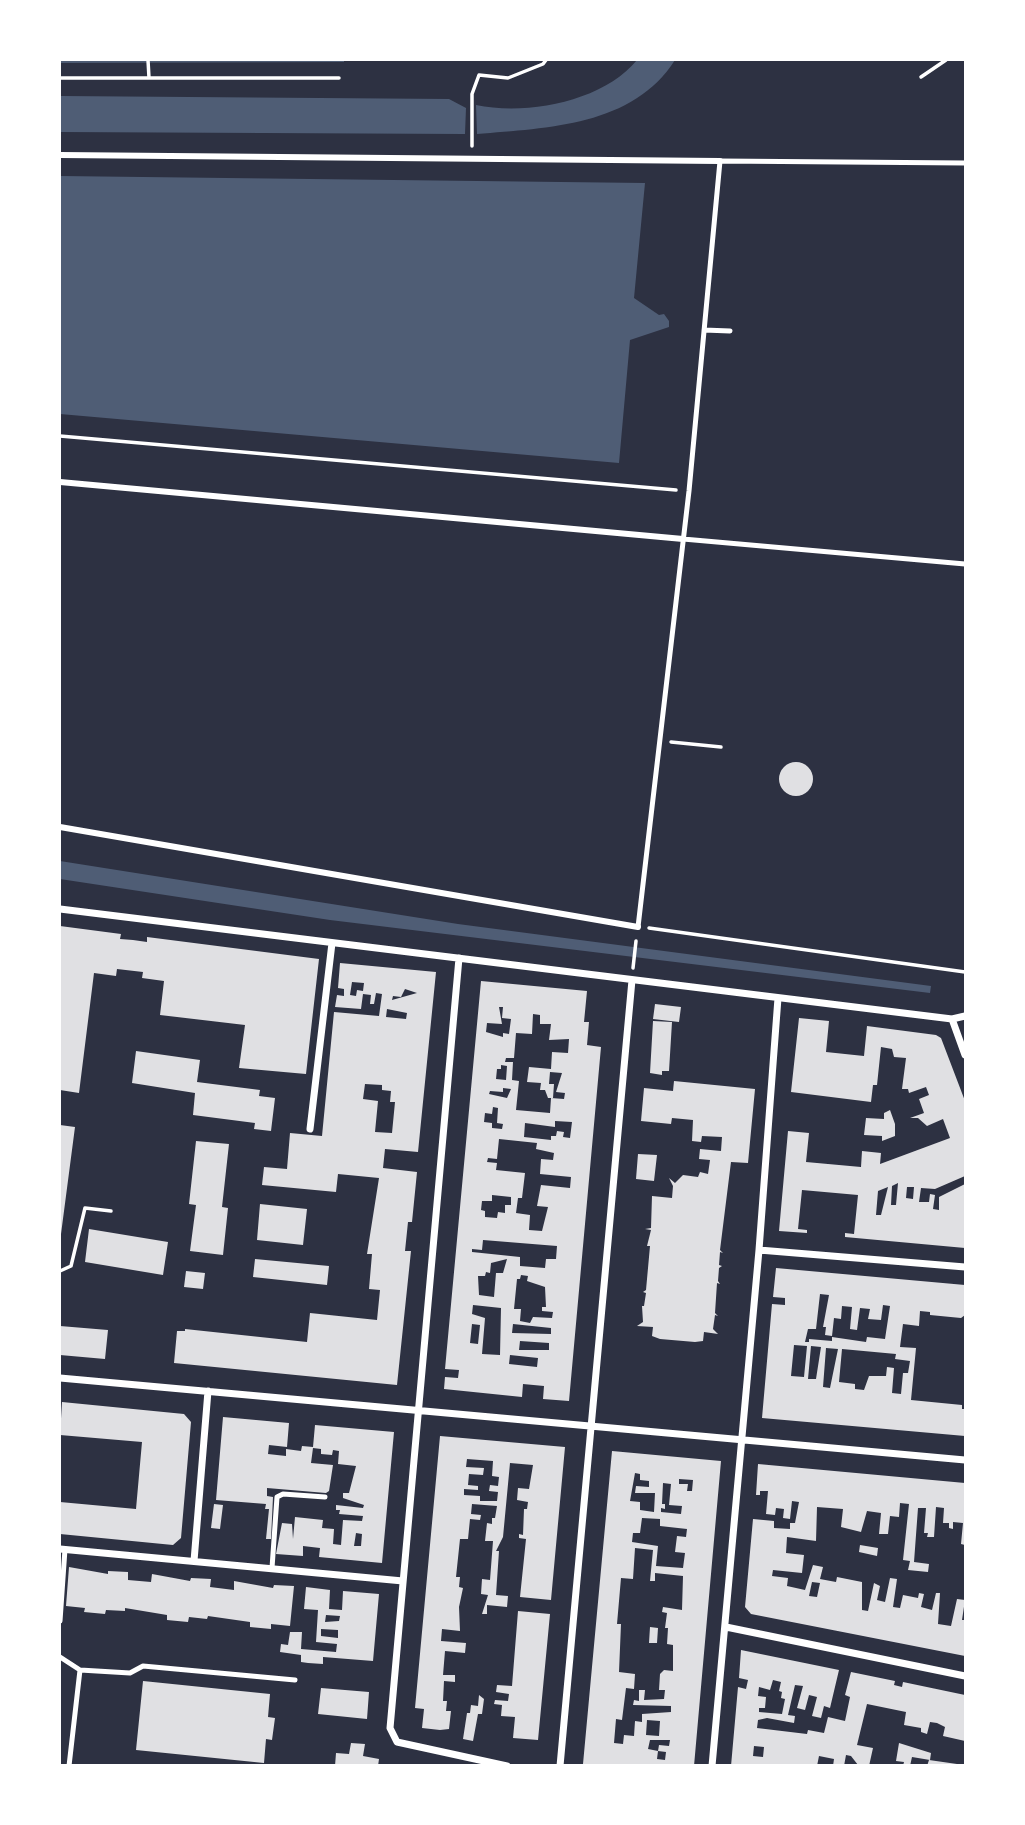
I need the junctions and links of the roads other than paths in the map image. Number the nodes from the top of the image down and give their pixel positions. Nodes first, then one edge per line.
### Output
1 (60, 155) edge
2 (720, 161) junction
3 (965, 163) edge
4 (704, 330) junction
5 (730, 331) dead end
6 (60, 482) edge
7 (683, 539) junction
8 (965, 564) edge
9 (60, 827) edge
10 (60, 909) edge
11 (638, 927) joint
12 (332, 943) junction
13 (459, 958) junction
14 (632, 979) junction
15 (778, 998) junction
16 (965, 1016) edge
17 (952, 1019) junction
18 (965, 1055) edge
19 (310, 1129) dead end
20 (759, 1250) junction
21 (965, 1267) edge
22 (60, 1378) edge
23 (208, 1391) junction
24 (420, 1410) junction
25 (590, 1426) junction
26 (741, 1440) junction
27 (965, 1460) edge
28 (325, 1497) dead end
29 (62, 1549) edge
30 (194, 1561) junction
31 (272, 1568) junction
32 (404, 1581) junction
33 (60, 1620) edge
34 (726, 1627) junction
35 (60, 1657) edge
36 (80, 1670) junction
37 (965, 1676) edge
38 (295, 1680) dead end
39 (467, 1761) edge
40 (69, 1766) edge
41 (507, 1766) edge
42 (560, 1766) edge
43 (712, 1766) edge

1 - 2 street
2 - 3 lane
2 - 4 lane
4 - 5 lane
4 - 7 lane
6 - 7 street
7 - 8 lane
7 - 11 lane
9 - 11 street
10 - 12 street
12 - 13 street
12 - 19 street
13 - 14 street
13 - 24 street
14 - 15 street
14 - 25 street
15 - 17 street
15 - 20 street
16 - 17 street
17 - 18 street
20 - 21 street
20 - 26 street
22 - 23 street
23 - 24 street
23 - 30 street
24 - 25 street
24 - 32 street
25 - 26 street
25 - 42 street
26 - 27 street
26 - 34 street
28 - 31 lane
29 - 30 street
29 - 33 lane
30 - 31 street
31 - 32 street
32 - 39 street
34 - 37 street
34 - 43 street
35 - 36 lane
36 - 38 lane
36 - 40 lane
39 - 41 street

